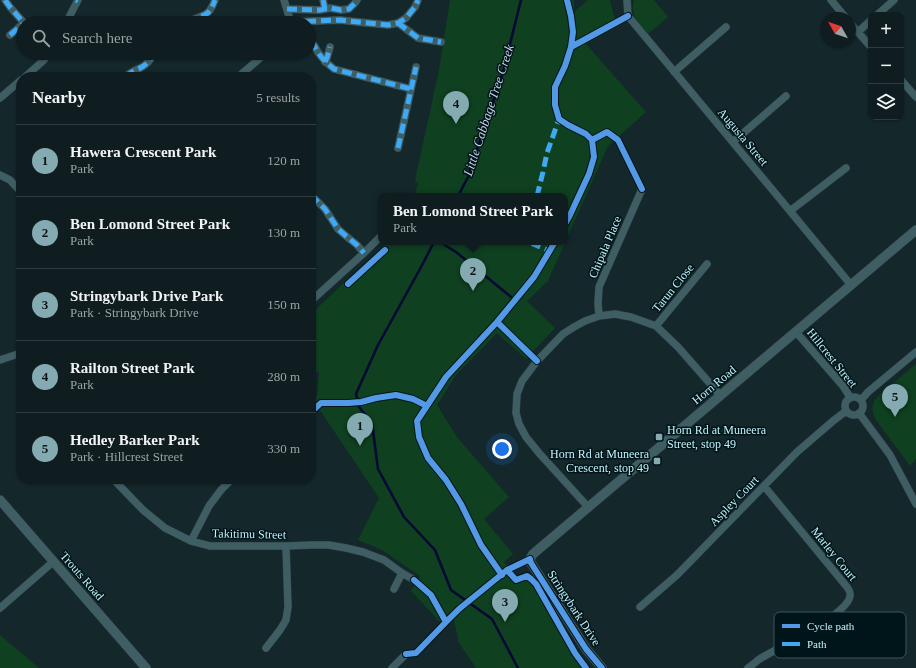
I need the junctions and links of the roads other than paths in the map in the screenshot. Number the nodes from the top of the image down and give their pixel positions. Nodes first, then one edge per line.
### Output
1 (5, 0) edge
2 (77, 0) edge
3 (216, 0) edge
4 (284, 0) edge
5 (323, 0) edge
6 (357, 0) edge
7 (418, 0) edge
8 (627, 0) edge
9 (831, 0) edge
10 (894, 0) edge
11 (287, 9) junction
12 (325, 9) junction
13 (841, 12) edge
14 (880, 12) edge
15 (18, 16) edge
16 (69, 16) edge
17 (201, 16) edge
18 (289, 16) edge
19 (316, 21) edge
20 (398, 23) junction
21 (868, 23) edge
22 (726, 27) dead end
23 (16, 30) edge
24 (856, 30) edge
25 (858, 32) junction
26 (10, 35) dead end
27 (441, 42) dead end
28 (868, 44) edge
29 (330, 47) dead end
30 (316, 50) edge
31 (44, 60) edge
32 (150, 60) edge
33 (258, 60) edge
34 (325, 62) junction
35 (416, 68) dead end
36 (31, 72) edge
37 (131, 72) edge
38 (244, 72) edge
39 (674, 72) junction
40 (904, 83) edge
41 (16, 84) edge
42 (411, 89) junction
43 (786, 96) dead end
44 (916, 97) edge
45 (0, 98) edge
46 (732, 142) junction
47 (398, 148) dead end
48 (846, 168) dead end
49 (0, 175) edge
50 (16, 187) edge
51 (642, 189) dead end
52 (316, 200) edge
53 (790, 211) junction
54 (916, 230) edge
55 (378, 239) edge
56 (364, 253) junction
57 (707, 264) dead end
58 (851, 285) junction
59 (316, 296) edge
60 (599, 316) junction
61 (656, 326) junction
62 (796, 332) junction
63 (916, 352) edge
64 (16, 356) edge
65 (0, 360) edge
66 (720, 395) junction
67 (850, 398) junction
68 (861, 400) junction
69 (846, 411) junction
70 (859, 413) junction
71 (117, 484) edge
72 (227, 484) edge
73 (764, 486) junction
74 (0, 500) edge
75 (916, 504) edge
76 (588, 508) junction
77 (191, 541) junction
78 (286, 546) junction
79 (530, 559) joint
80 (54, 562) junction
81 (402, 573) junction
82 (414, 580) dead end
83 (394, 589) dead end
84 (640, 607) dead end
85 (0, 608) edge
86 (837, 612) edge
87 (266, 648) dead end
88 (774, 651) edge
89 (406, 654) dead end
90 (146, 668) edge
91 (392, 668) edge
92 (602, 668) edge
93 (748, 668) edge

1 - 15 street
2 - 16 street
3 - 17 street
4 - 11 street
5 - 12 street
6 - 12 street
7 - 20 street
8 - 39 street, Augusta Street
9 - 13 street
10 - 14 street
11 - 12 street
11 - 18 street
19 - 20 street
20 - 27 street
21 - 25 street
22 - 39 street
23 - 26 street
24 - 25 street
25 - 28 street
29 - 34 street
30 - 34 street
31 - 36 street
32 - 37 street
33 - 38 street
34 - 42 street
35 - 42 street
39 - 46 street, Augusta Street
40 - 44 street
41 - 45 street
42 - 47 street
43 - 46 street
46 - 53 street, Augusta Street
48 - 53 street
49 - 50 street
51 - 60 street, Chipala Place
52 - 56 street
53 - 58 street, Augusta Street
54 - 58 street, Horn Road
55 - 56 street
56 - 59 street
57 - 61 street, Tarun Close
58 - 62 street, Horn Road
60 - 61 street
60 - 76 street
61 - 66 street
62 - 66 street, Horn Road
62 - 67 street, Hillcrest Street
63 - 68 street
64 - 65 street
66 - 76 street, Horn Road
67 - 68 street, Hillcrest Street
67 - 69 street, Hillcrest Street
68 - 70 street, Hillcrest Street
69 - 70 street
69 - 73 street, Aspley Court
70 - 75 street
71 - 77 street, Takitimu Street
72 - 77 street
73 - 84 street, Aspley Court
73 - 86 street, Marley Court
74 - 80 street, Trouts Road
76 - 79 street, Horn Road
77 - 78 street, Takitimu Street
78 - 81 street, Takitimu Street
78 - 87 street
79 - 92 street, Stringybark Drive
80 - 85 street
80 - 90 street, Trouts Road
81 - 82 street, Takitimu Street
81 - 83 street
88 - 93 street, Marley Court
89 - 91 street

